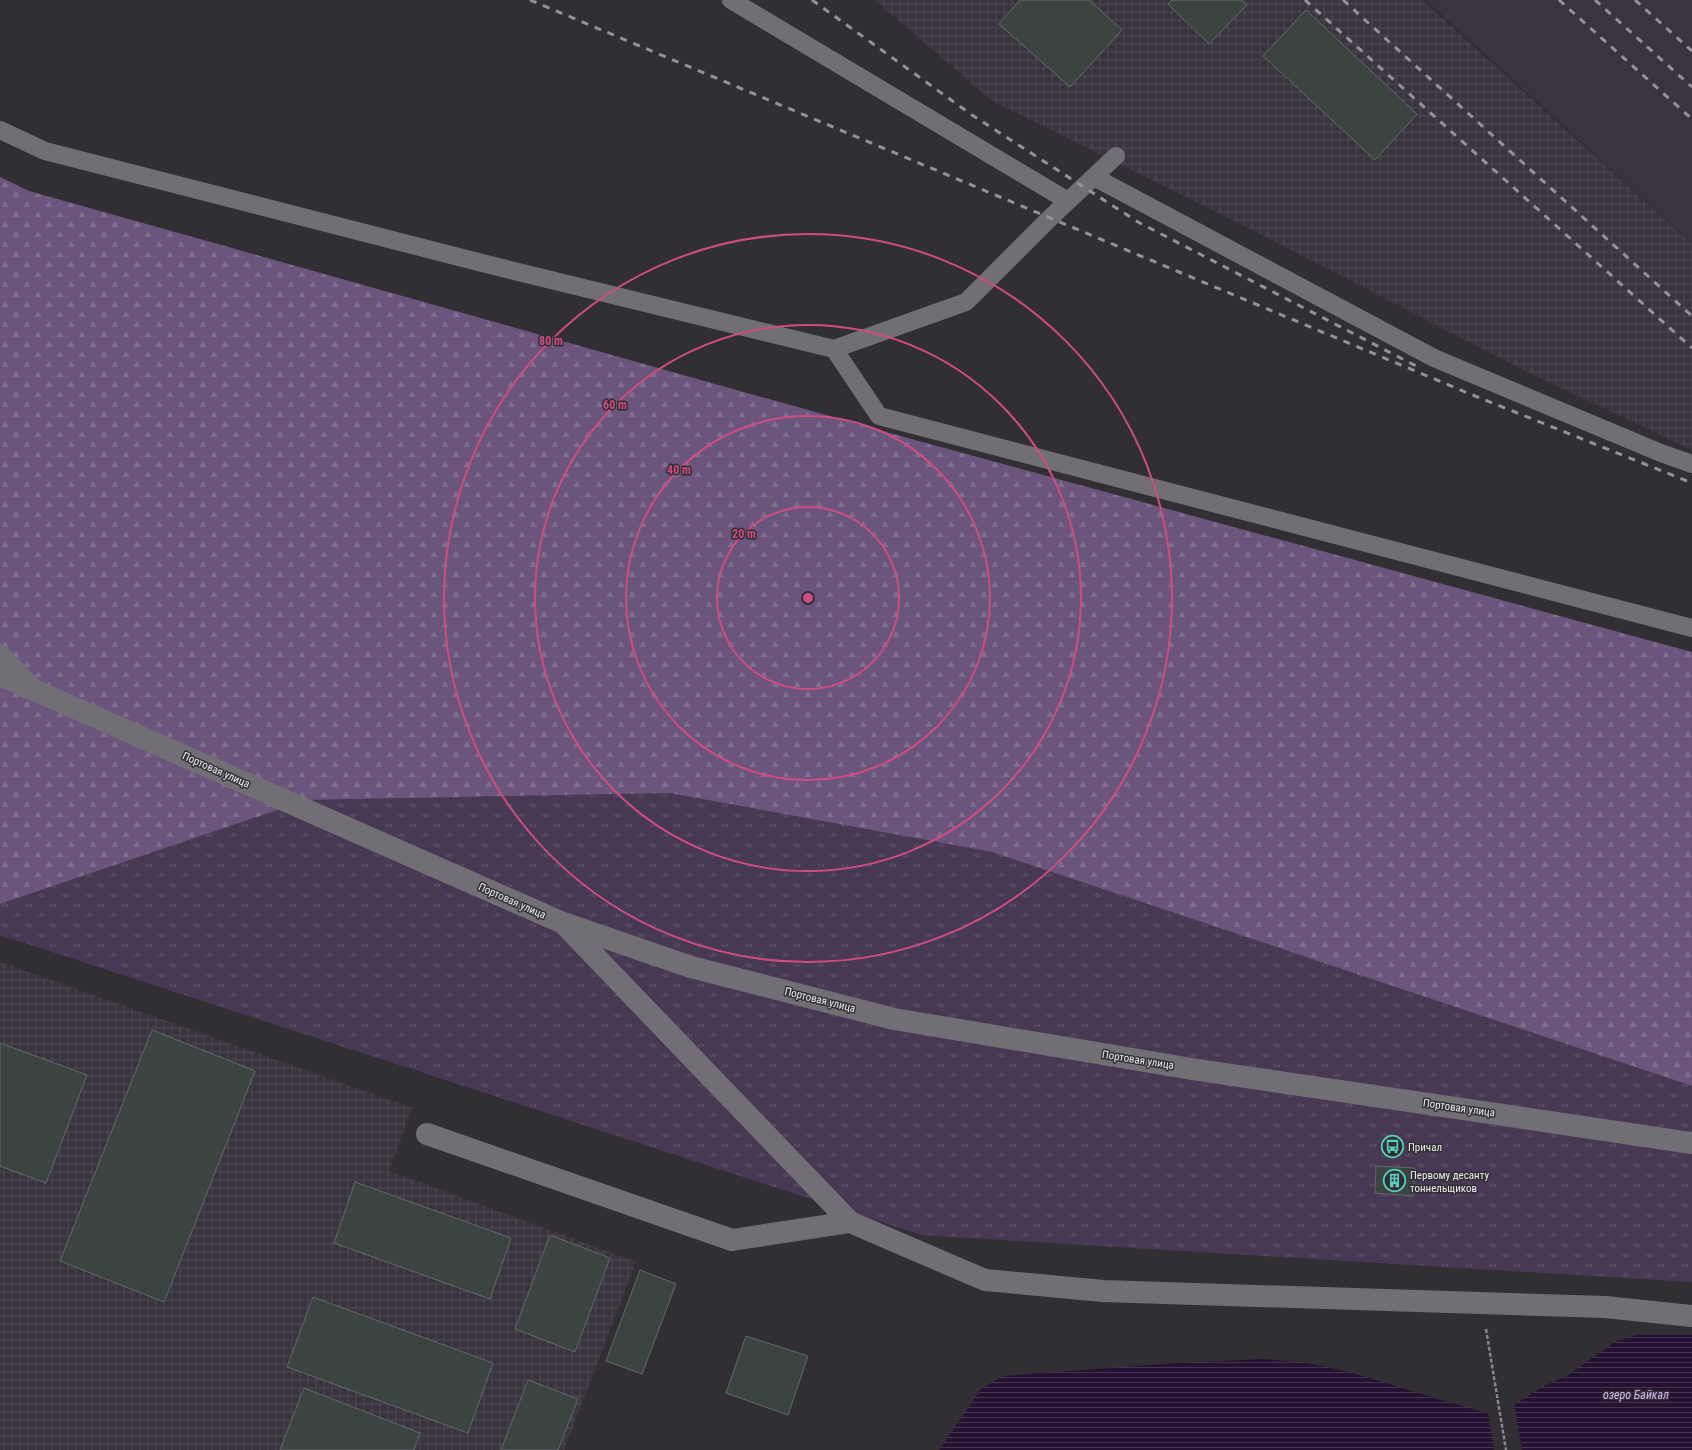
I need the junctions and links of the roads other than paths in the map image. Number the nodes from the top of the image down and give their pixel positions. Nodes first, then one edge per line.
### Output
1 (731, 0) edge
2 (0, 130) edge
3 (1116, 156) dead end
4 (1094, 176) junction
5 (1068, 201) junction
6 (834, 348) junction
7 (1692, 464) edge
8 (1692, 628) edge
9 (0, 653) edge
10 (0, 675) edge
11 (36, 690) junction
12 (563, 923) junction
13 (427, 1134) dead end
14 (1692, 1143) edge
15 (850, 1222) junction
16 (1692, 1316) edge

1 - 5 lane
2 - 6 lane
3 - 4 lane
4 - 5 lane
4 - 7 lane
5 - 6 lane
6 - 8 lane
9 - 11 lane
10 - 11 main road, Портовая улица
11 - 12 main road, Портовая улица
12 - 14 main road, Портовая улица
12 - 15 main road
13 - 15 main road
15 - 16 main road

